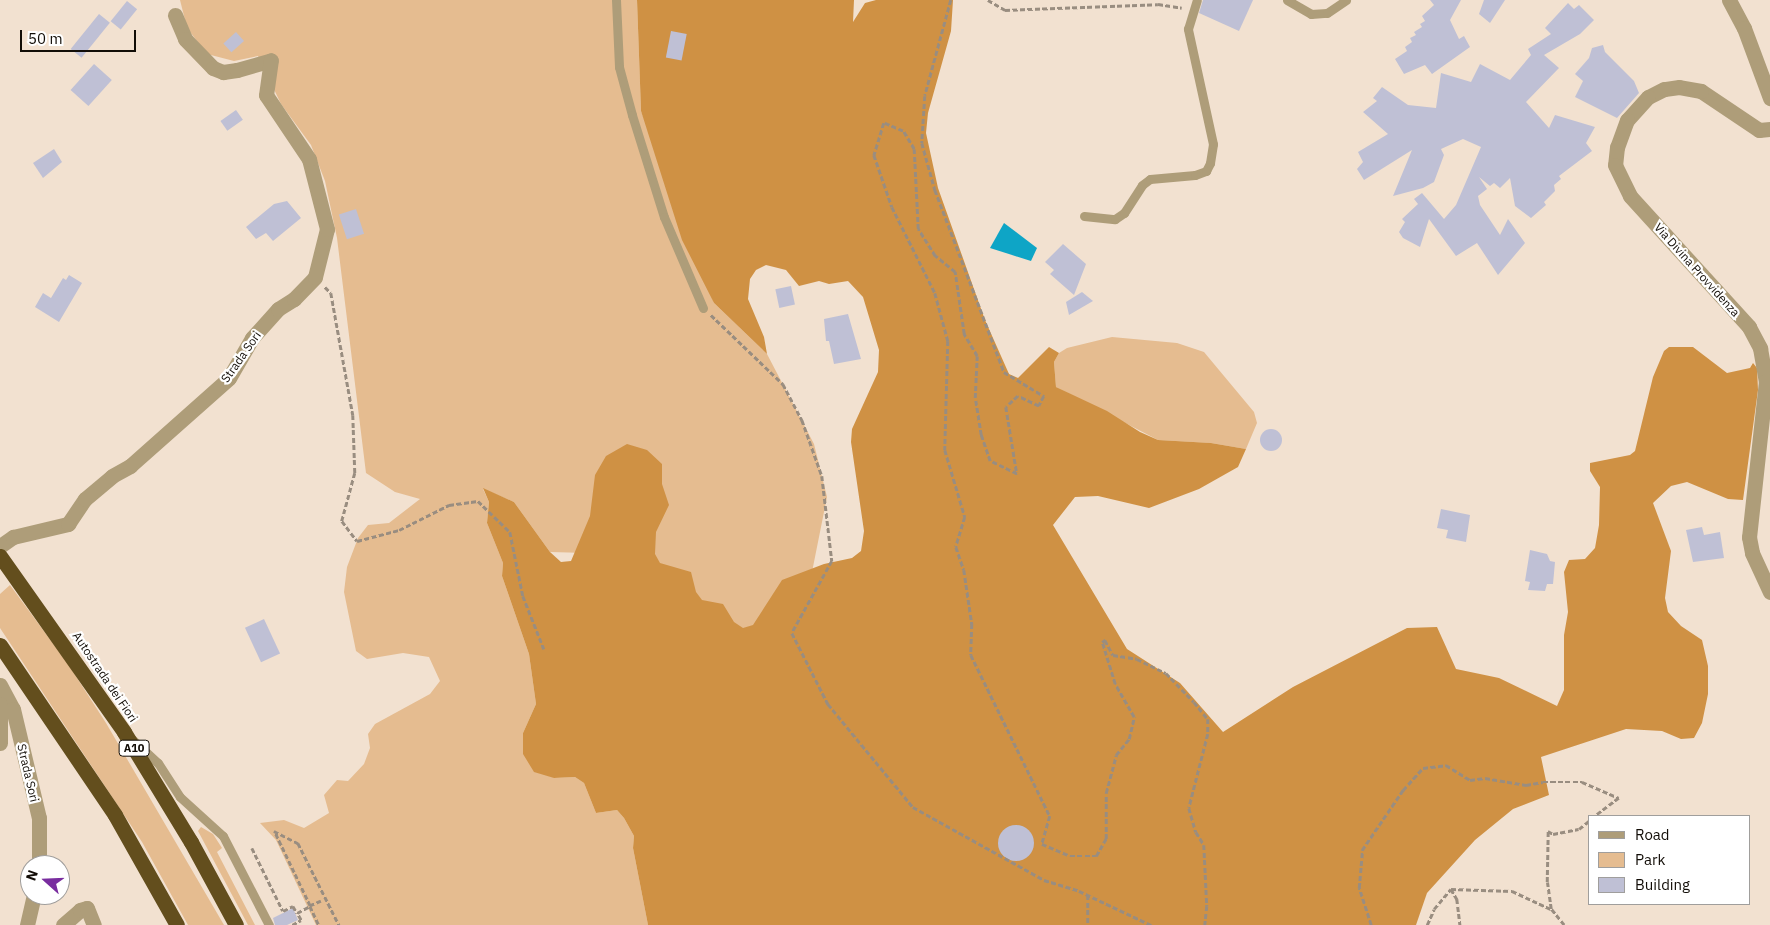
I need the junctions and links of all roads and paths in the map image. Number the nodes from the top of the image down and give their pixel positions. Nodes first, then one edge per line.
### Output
1 (616, 0) edge
2 (952, 0) edge
3 (988, 0) edge
4 (1197, 0) edge
5 (1287, 0) edge
6 (1346, 0) edge
7 (1729, 0) edge
8 (1193, 10) junction
9 (175, 15) dead end
10 (1770, 98) edge
11 (1770, 129) edge
12 (1084, 216) dead end
13 (315, 277) junction
14 (703, 308) joint
15 (0, 546) edge
16 (0, 556) edge
17 (1768, 585) edge
18 (0, 645) edge
19 (544, 649) dead end
20 (0, 685) edge
21 (0, 704) edge
22 (124, 732) junction
23 (0, 743) edge
24 (1596, 815) edge
25 (1588, 822) edge
26 (252, 848) dead end
27 (39, 855) edge
28 (1451, 890) junction
29 (1088, 895) junction
30 (321, 901) dead end
31 (32, 905) edge
32 (310, 906) junction
33 (1551, 909) junction
34 (297, 913) junction
35 (27, 925) edge
36 (62, 925) edge
37 (94, 925) edge
38 (177, 925) edge
39 (236, 925) edge
40 (270, 925) edge
41 (292, 925) edge
42 (319, 925) edge
43 (338, 925) edge
44 (1088, 925) edge
45 (1151, 925) edge
46 (1204, 925) edge
47 (1371, 925) edge
48 (1427, 925) edge
49 (1460, 925) edge
50 (1564, 925) edge

1 - 14 lane
2 - 46 path
3 - 8 path
4 - 8 lane
5 - 6 lane
7 - 10 street
8 - 12 lane
9 - 13 street, Strada Sori
11 - 17 street, Via Divina Provvidenza
13 - 15 street, Strada Sori
13 - 19 path
14 - 29 path
16 - 22 highway, Autostrada dei Fiori / A10
18 - 38 highway
20 - 27 street, Strada Sori
21 - 23 street
22 - 39 highway, Autostrada dei Fiori / A10
22 - 40 lane
24 - 47 path
25 - 33 path
26 - 34 path
28 - 33 path
28 - 48 path
28 - 49 path
29 - 44 path
29 - 45 path
30 - 32 path
31 - 35 street
32 - 34 path
32 - 42 path
32 - 43 path
33 - 50 path
34 - 41 path
36 - 37 street

